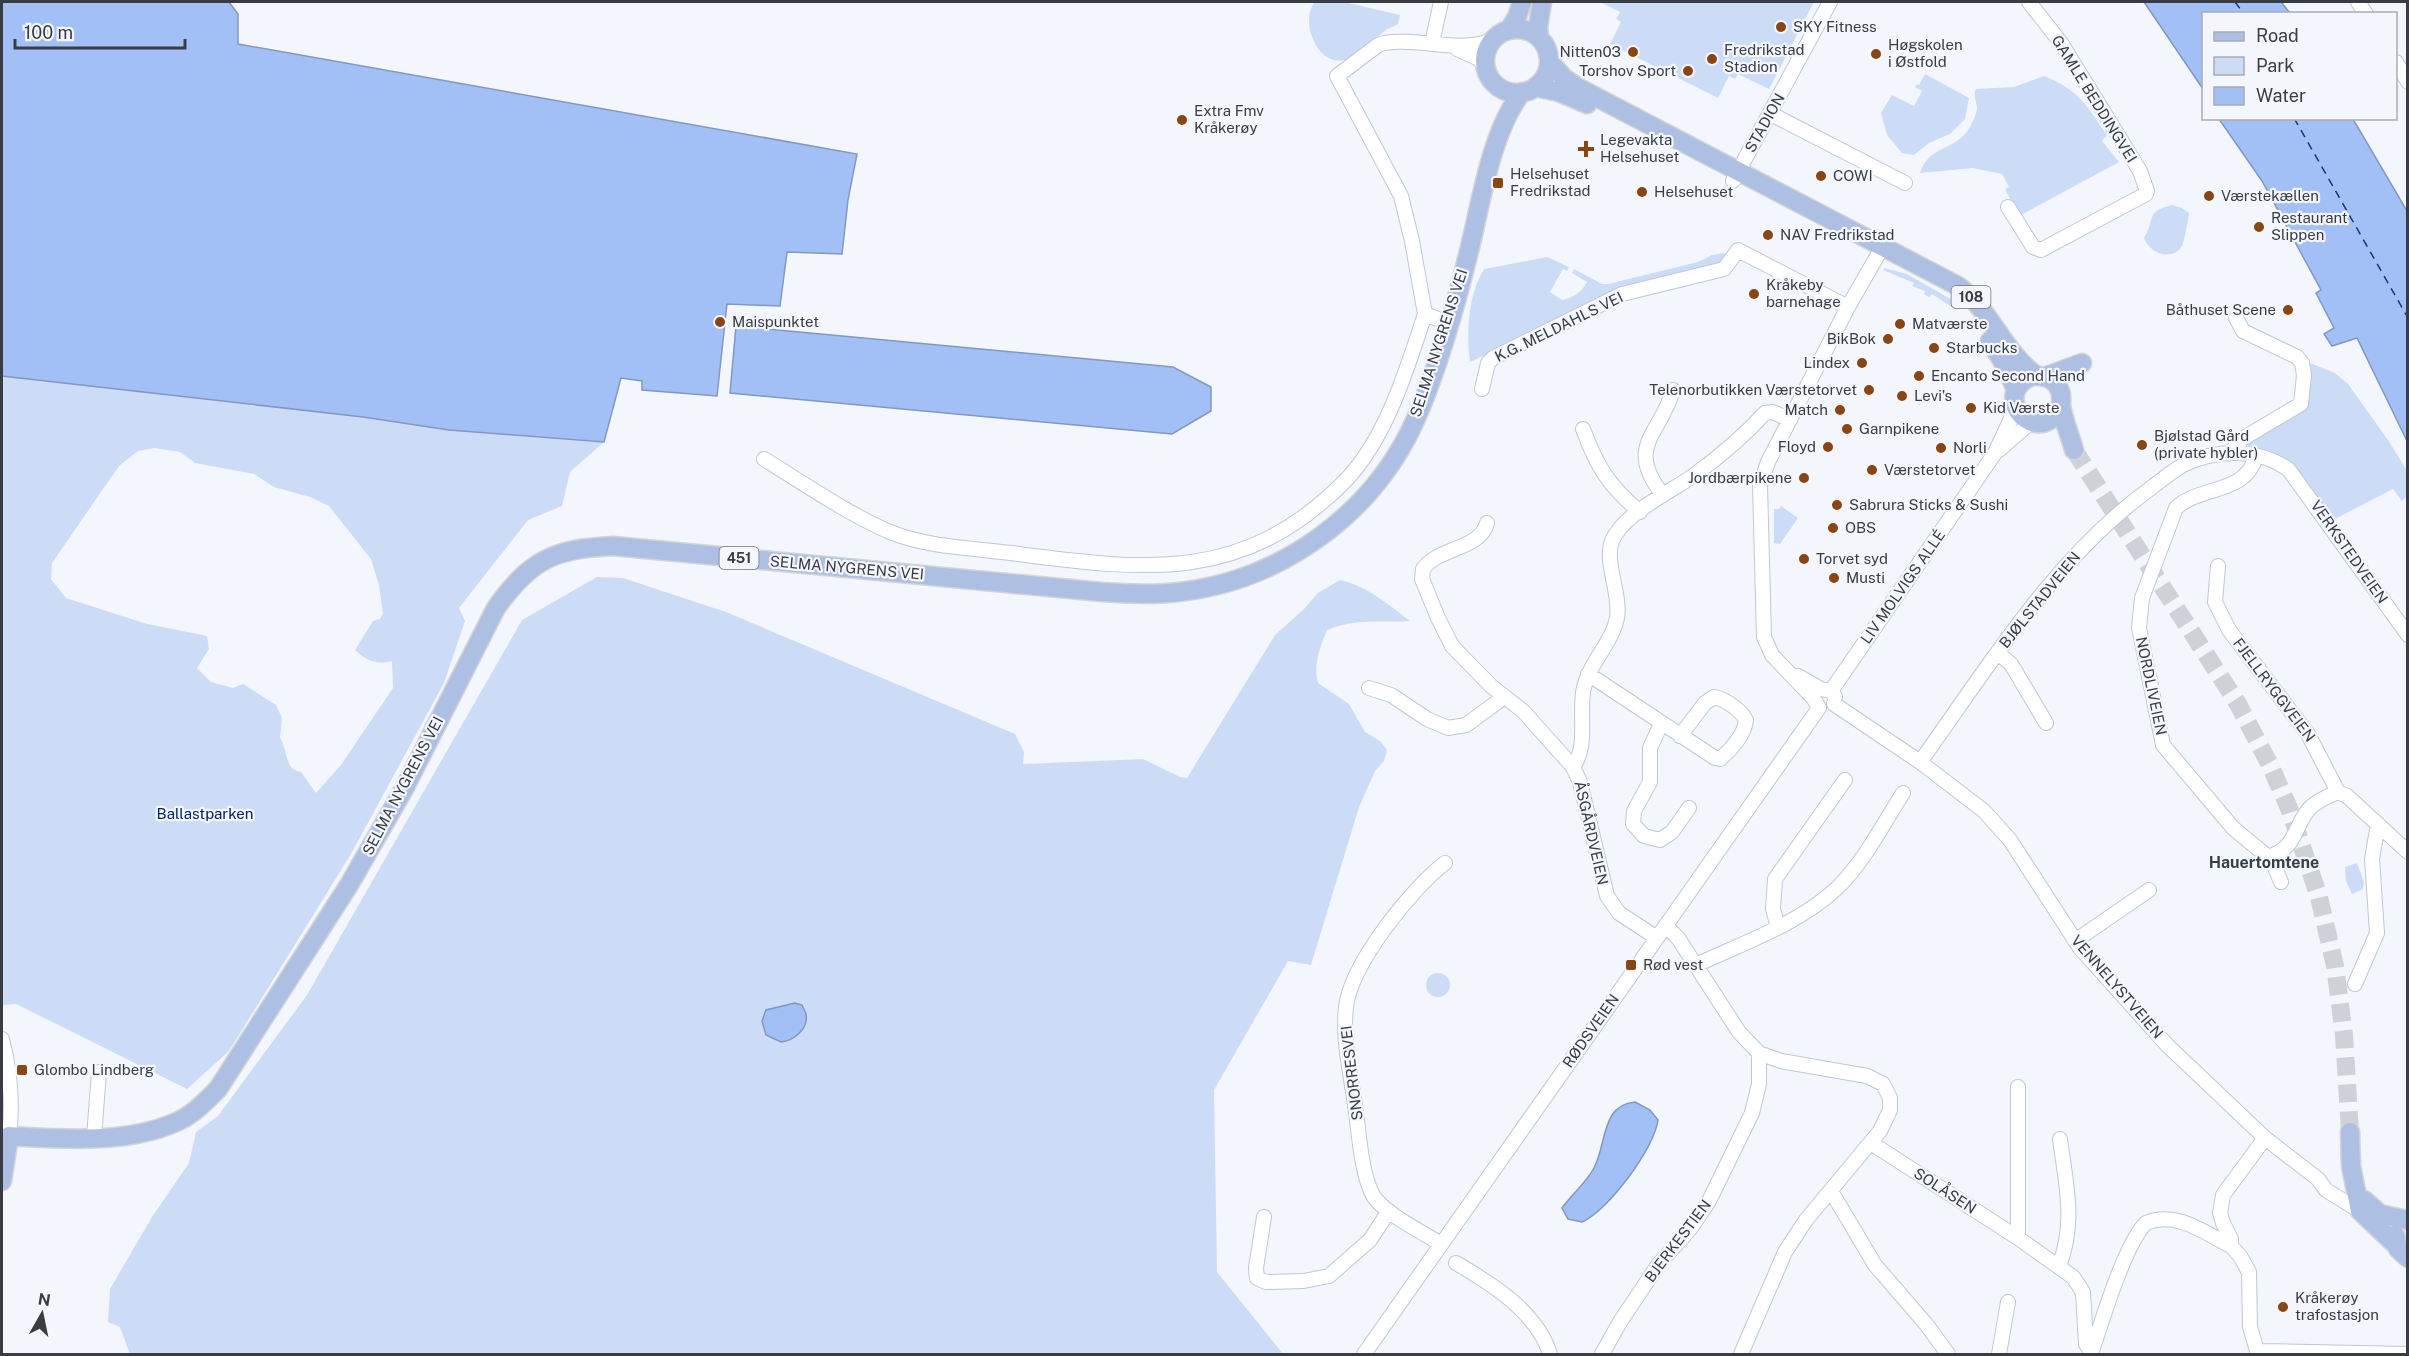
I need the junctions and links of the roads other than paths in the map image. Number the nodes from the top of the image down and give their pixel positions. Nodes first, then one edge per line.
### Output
1 (1441, 2) edge
2 (1522, 2) edge
3 (1542, 2) edge
4 (1830, 2) edge
5 (2017, 2) edge
6 (2032, 6) edge
7 (1509, 30) junction
8 (1539, 38) junction
9 (1493, 40) junction
10 (1432, 44) junction
11 (1452, 47) junction
12 (1549, 61) junction
13 (2397, 64) edge
14 (1485, 65) junction
15 (2408, 82) edge
16 (1497, 85) junction
17 (1528, 89) junction
18 (1771, 114) junction
19 (1499, 134) junction
20 (1736, 176) junction
21 (1905, 183) dead end
22 (2008, 207) dead end
23 (1880, 251) junction
24 (1848, 307) junction
25 (1425, 314) junction
26 (2236, 318) dead end
27 (1448, 323) junction
28 (2040, 376) junction
29 (1482, 389) dead end
30 (1673, 390) dead end
31 (2061, 398) junction
32 (2016, 399) junction
33 (1790, 420) junction
34 (2036, 423) junction
35 (1583, 429) dead end
36 (2232, 452) junction
37 (1995, 453) junction
38 (2256, 456) junction
39 (764, 459) dead end
40 (2289, 470) joint
41 (1663, 495) junction
42 (1640, 512) junction
43 (1487, 523) dead end
44 (2218, 566) dead end
45 (2408, 635) edge
46 (1998, 653) junction
47 (1588, 674) junction
48 (1369, 688) dead end
49 (1504, 697) junction
50 (1824, 698) junction
51 (2046, 723) dead end
52 (1661, 724) junction
53 (1680, 736) junction
54 (1920, 762) junction
55 (1573, 767) junction
56 (1845, 780) dead end
57 (2338, 792) junction
58 (1903, 793) dead end
59 (1689, 808) dead end
60 (2378, 824) junction
61 (2408, 852) edge
62 (2268, 857) junction
63 (1445, 863) dead end
64 (2281, 882) dead end
65 (2149, 890) dead end
66 (1778, 927) junction
67 (1662, 932) junction
68 (2075, 941) junction
69 (1696, 964) junction
70 (2355, 984) dead end
71 (2, 1039) edge
72 (1759, 1053) junction
73 (99, 1072) dead end
74 (2018, 1087) dead end
75 (2350, 1132) tunnel mouth
76 (9, 1136) junction
77 (94, 1137) junction
78 (2265, 1138) junction
79 (2060, 1139) dead end
80 (1871, 1143) junction
81 (2, 1181) edge
82 (2355, 1187) junction
83 (1831, 1191) junction
84 (2360, 1210) junction
85 (1389, 1211) junction
86 (1264, 1217) dead end
87 (2407, 1220) edge
88 (2018, 1238) junction
89 (1441, 1244) junction
90 (2232, 1246) junction
91 (2404, 1255) edge
92 (1456, 1263) dead end
93 (2059, 1266) junction
94 (2008, 1302) dead end
95 (2257, 1353) edge
96 (1364, 1354) edge
97 (1550, 1354) edge
98 (1602, 1354) edge
99 (1741, 1354) edge
100 (1948, 1354) edge
101 (2000, 1354) edge
102 (2092, 1354) edge
103 (2408, 1354) edge

1 - 10 street
2 - 7 main road
3 - 8 main road, 108
4 - 18 street, STADION
5 - 6 street, GAMLE BEDDINGVEI
6 - 22 street, GAMLE BEDDINGVEI
7 - 8 main road
7 - 9 main road
8 - 12 main road, 108
9 - 11 street
9 - 14 main road
10 - 11 street
10 - 25 street
11 - 14 street
12 - 17 main road
12 - 20 main road, 108
13 - 15 street
14 - 16 main road
16 - 17 main road, 108
16 - 19 main road, SELMA NYGRENS VEI / 451
17 - 19 main road, SELMA NYGRENS VEI / 451
17 - 20 main road, 108
18 - 20 street, STADION
18 - 21 street
19 - 27 main road, SELMA NYGRENS VEI / 451
20 - 23 main road, 108
23 - 24 street
23 - 28 main road, 108
23 - 32 main road, 108
24 - 29 street, K.G. MELDAHLS VEI
24 - 33 street
25 - 27 street
25 - 39 street
26 - 36 street
27 - 77 main road, SELMA NYGRENS VEI / 451
28 - 31 main road, 108
28 - 31 main road
28 - 32 main road
30 - 41 street
31 - 34 main road
31 - 34 main road, 108
32 - 34 main road, 108
32 - 37 street, LIV MOLVIGS ALLÉ
33 - 41 street, ÅSGÅRDVEIEN
33 - 50 street, VENNELYSTVEIEN
34 - 37 street, LIV MOLVIGS ALLÉ
35 - 42 street
36 - 38 street, BJØLSTADVEIEN
36 - 46 street, BJØLSTADVEIEN
37 - 50 street, LIV MOLVIGS ALLÉ
38 - 40 street, BJØLSTADVEIEN
38 - 62 street, NORDLIVEIEN
40 - 45 street, VERKSTEDVEIEN
41 - 42 street, ÅSGÅRDVEIEN
42 - 47 street, ÅSGÅRDVEIEN
43 - 49 street
44 - 57 street, FJELLRYGGVEIEN
46 - 51 street
46 - 54 street, BJØLSTADVEIEN
47 - 52 street
47 - 55 street, ÅSGÅRDVEIEN
48 - 49 street
49 - 55 street
50 - 54 street, VENNELYSTVEIEN
50 - 67 street, RØDSVEIEN
52 - 53 street
52 - 59 street
53 - 53 street
54 - 68 street, VENNELYSTVEIEN
55 - 67 street, ÅSGÅRDVEIEN
56 - 66 street
57 - 60 street, FJELLRYGGVEIEN
57 - 62 street
58 - 66 street
60 - 61 street, FJELLRYGGVEIEN
60 - 70 street
62 - 64 street, NORDLIVEIEN
63 - 85 street, SNORRESVEI
65 - 68 street
66 - 69 street
67 - 69 street, ÅSGÅRDVEIEN
67 - 89 street, RØDSVEIEN
68 - 78 street, VENNELYSTVEIEN
69 - 72 street, ÅSGÅRDVEIEN
71 - 76 street
72 - 80 street
72 - 98 street, BJERKESTIEN
73 - 77 street
74 - 88 street
75 - 82 main road
76 - 77 main road, SELMA NYGRENS VEI / 451
76 - 81 main road
78 - 84 street, VENNELYSTVEIEN
78 - 90 street
79 - 93 street
80 - 83 street
80 - 88 street, SOLÅSEN
82 - 84 main road
82 - 87 main road
83 - 99 street
83 - 100 street
84 - 91 main road
85 - 86 street
85 - 89 street, SNORRESVEI
87 - 91 main road
88 - 93 street, SOLÅSEN
89 - 96 street, RØDSVEIEN
90 - 95 street
90 - 102 street
92 - 97 street
93 - 102 street, SOLÅSEN
94 - 101 street
95 - 103 street

